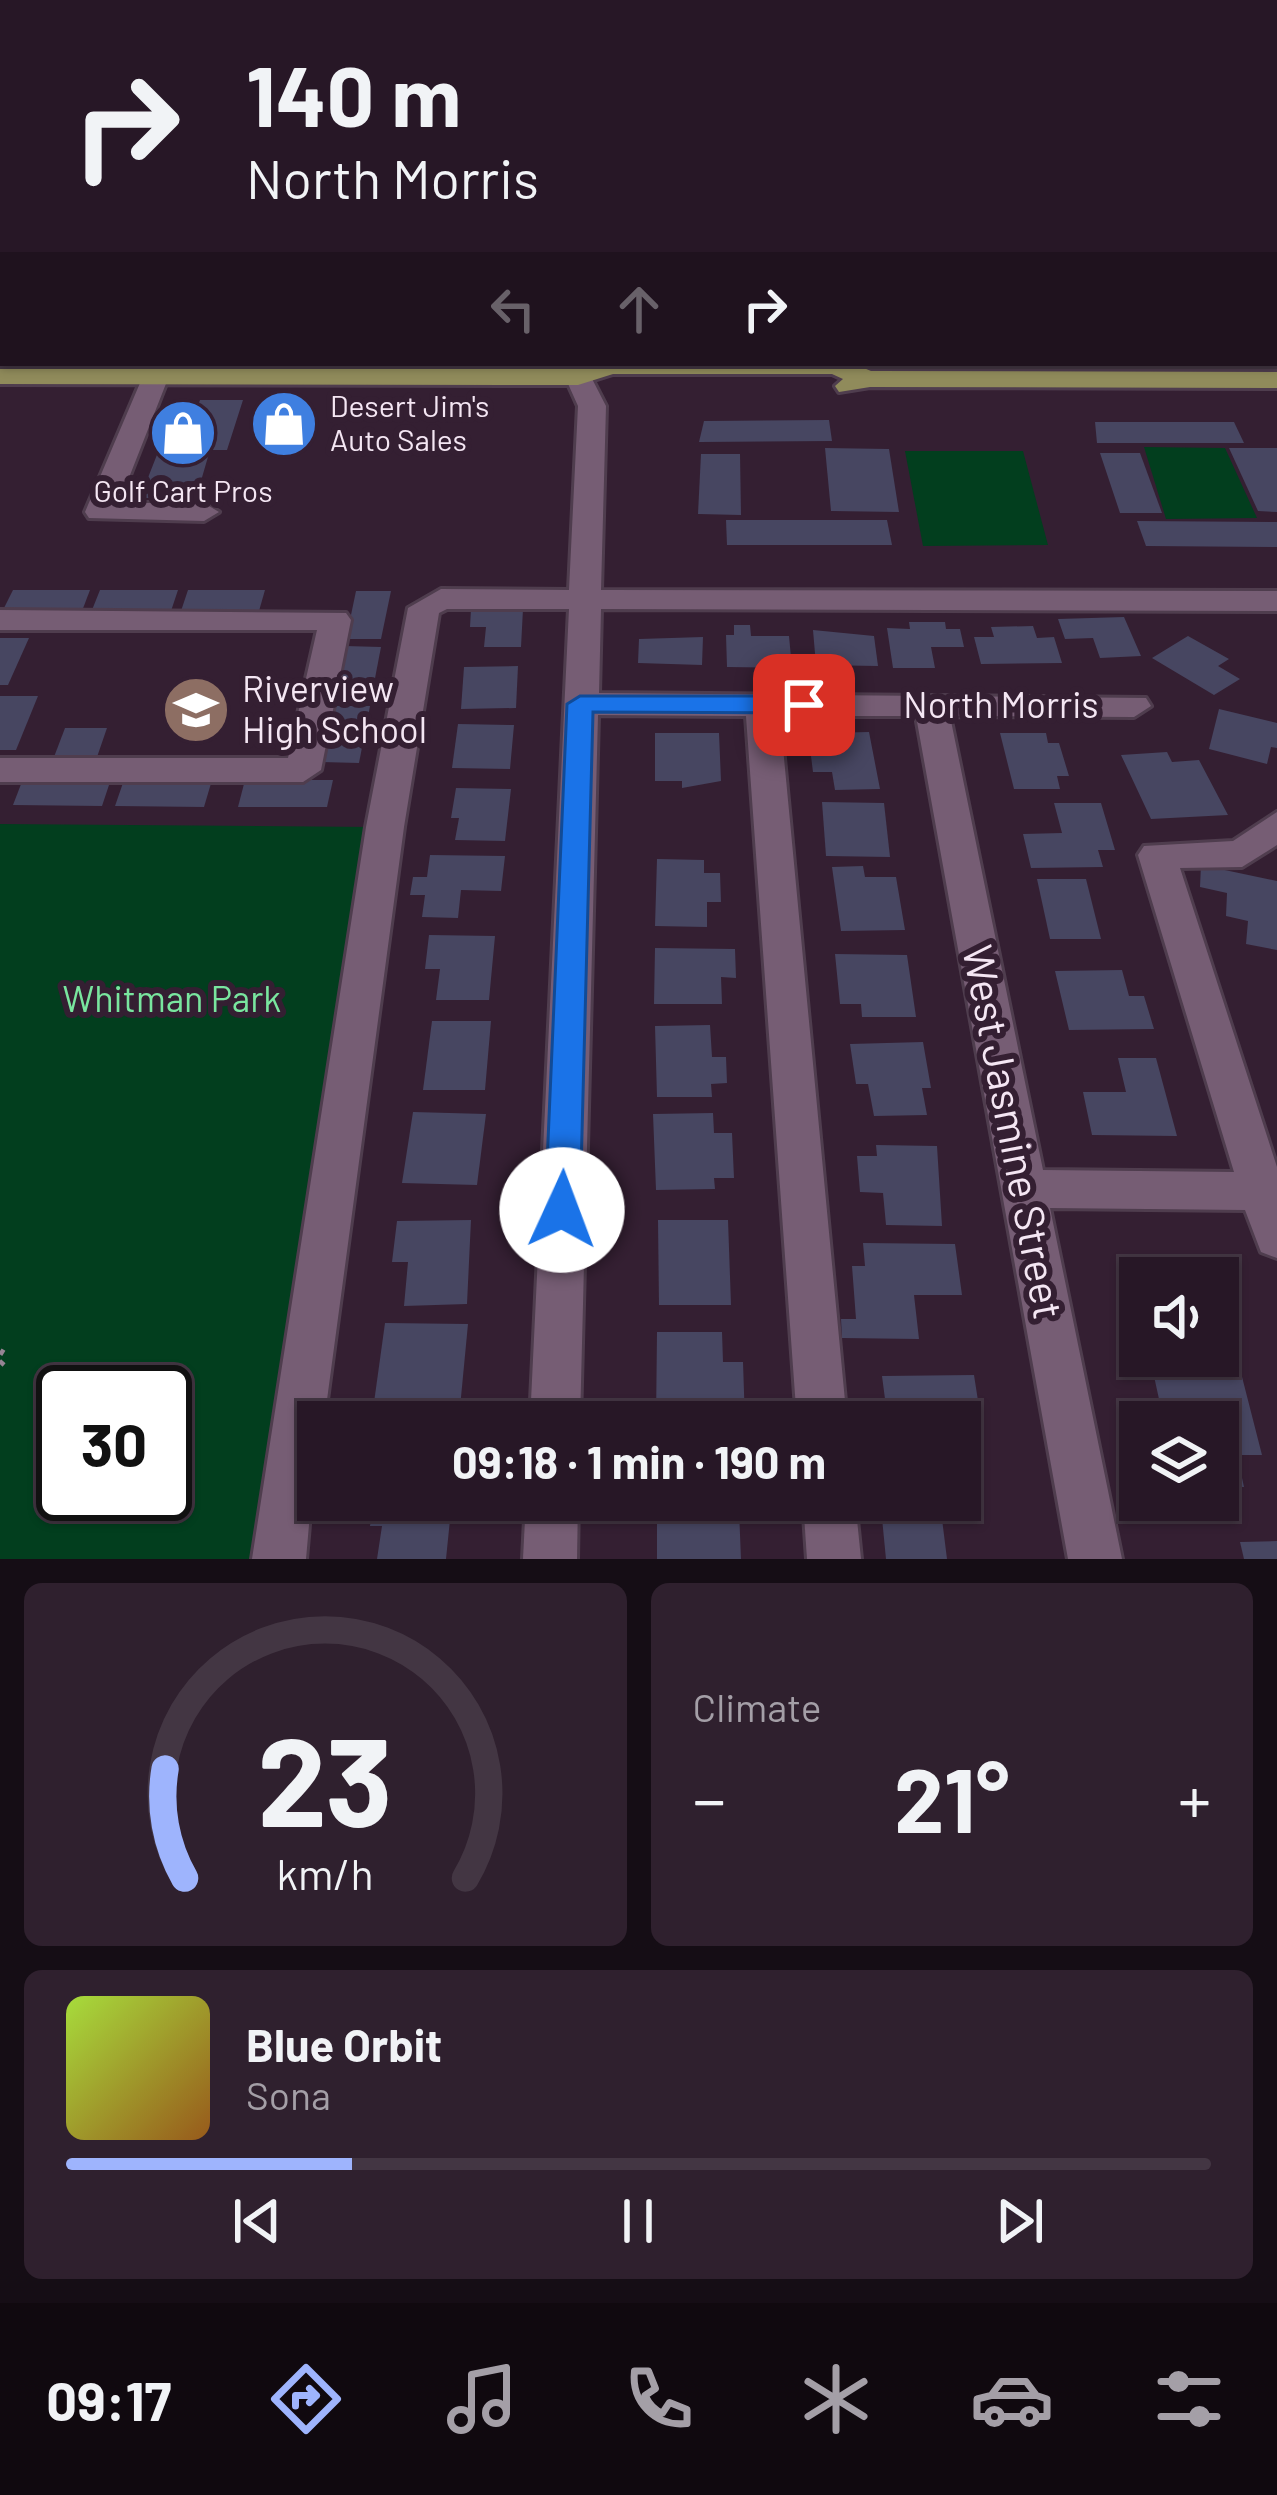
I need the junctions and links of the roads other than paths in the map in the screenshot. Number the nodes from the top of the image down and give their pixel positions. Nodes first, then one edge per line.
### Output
1 (303, 370) edge
2 (1241, 371) edge
3 (0, 376) edge
4 (156, 376) junction
5 (578, 377) junction
6 (1277, 380) edge
7 (204, 512) dead end
8 (585, 596) junction
9 (1277, 602) edge
10 (0, 620) edge
11 (580, 704) junction
12 (762, 704) junction
13 (931, 705) junction
14 (1134, 706) dead end
15 (0, 770) edge
16 (1277, 825) edge
17 (1024, 1190) junction
18 (1270, 1191) edge
19 (1277, 1238) edge
20 (556, 1401) edge
21 (820, 1401) edge
22 (551, 1521) edge
23 (830, 1521) edge
24 (279, 1559) edge
25 (550, 1559) edge
26 (833, 1559) edge
27 (1095, 1559) edge

1 - 4 main road
1 - 5 main road
2 - 5 main road
2 - 6 main road
3 - 4 main road
4 - 7 street
5 - 8 street
8 - 9 street
8 - 11 street
8 - 24 street
10 - 15 street
11 - 12 street, North Morris
11 - 20 street
12 - 13 street, North Morris
12 - 21 street
13 - 14 street, North Morris
13 - 17 street, West Jasmine Street
16 - 18 street
17 - 18 street
17 - 27 street, West Jasmine Street
18 - 19 street
22 - 25 street
23 - 26 street

